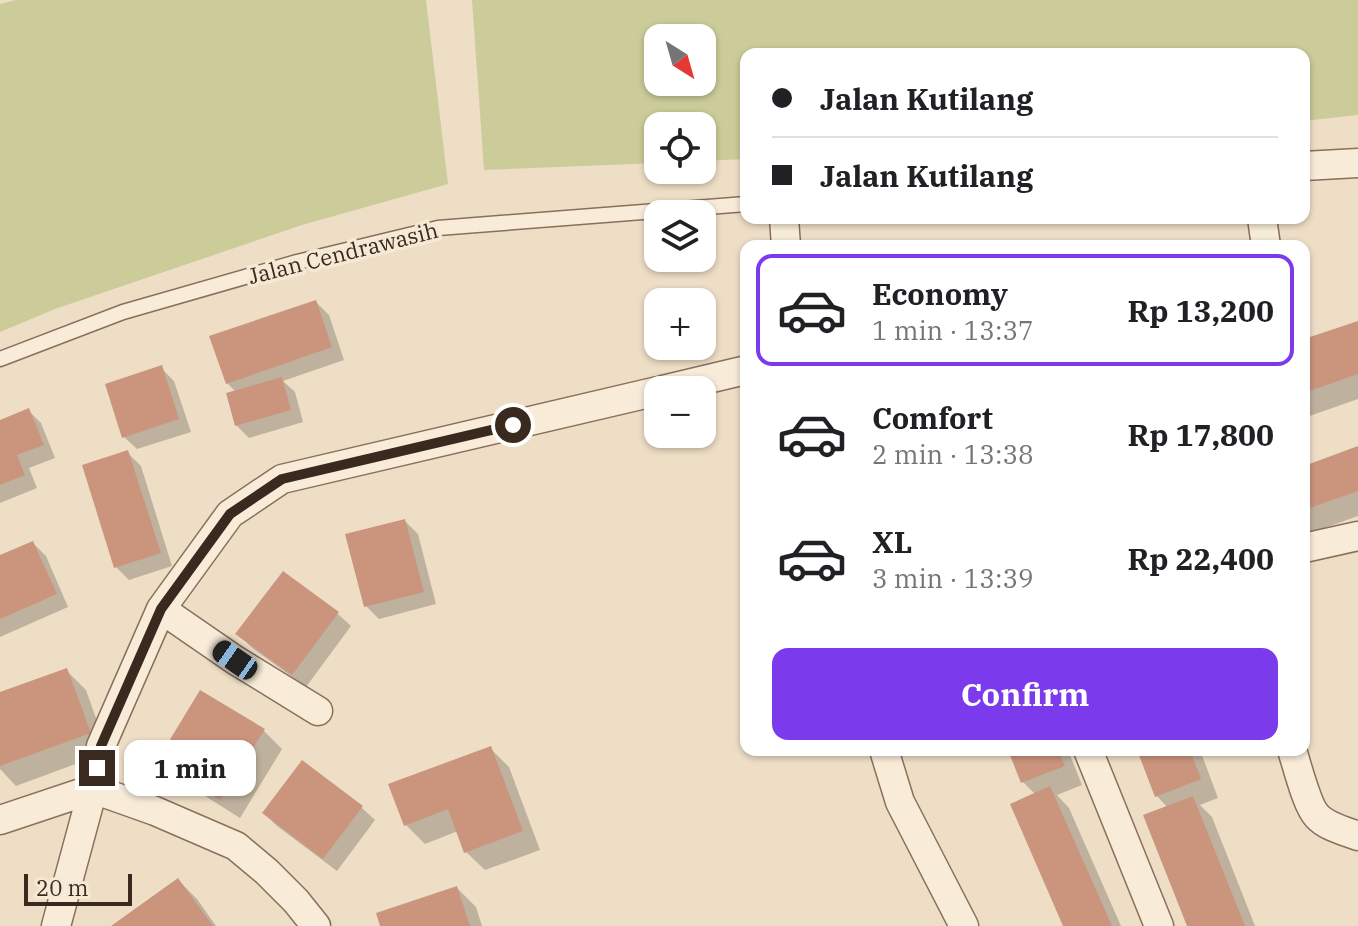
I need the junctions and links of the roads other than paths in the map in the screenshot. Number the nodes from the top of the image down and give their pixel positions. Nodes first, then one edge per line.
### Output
1 (1358, 163) edge
2 (1310, 166) edge
3 (740, 204) edge
4 (0, 359) edge
5 (740, 371) edge
6 (716, 377) edge
7 (644, 394) edge
8 (1358, 536) edge
9 (1310, 547) edge
10 (161, 609) junction
11 (318, 711) dead end
12 (886, 756) edge
13 (1090, 756) edge
14 (1294, 756) edge
15 (93, 789) junction
16 (0, 820) edge
17 (1358, 836) edge
18 (56, 926) edge
19 (316, 926) edge
20 (964, 926) edge
21 (1159, 926) edge

1 - 2 street
3 - 4 lane, Jalan Cendrawasih
5 - 6 street
7 - 10 street
8 - 9 street
10 - 11 street
10 - 15 street
12 - 20 street
13 - 21 street
14 - 17 street
15 - 16 street
15 - 18 street
15 - 19 street

